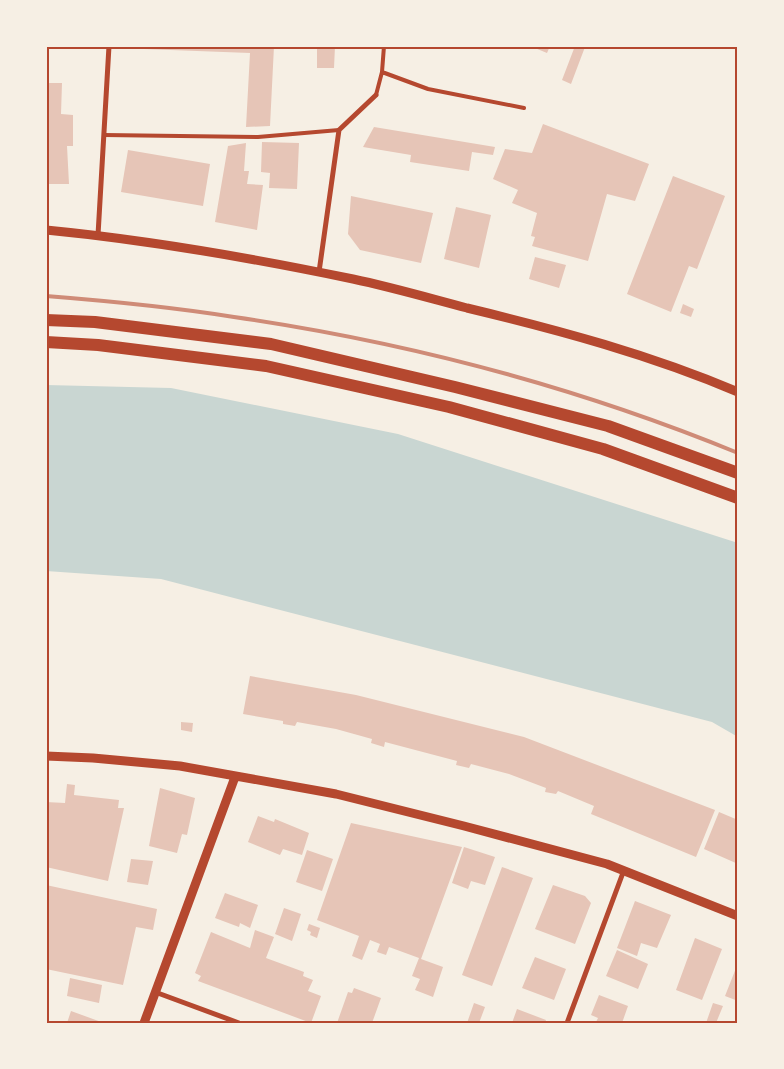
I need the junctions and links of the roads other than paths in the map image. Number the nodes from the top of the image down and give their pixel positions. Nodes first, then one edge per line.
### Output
1 (109, 46) edge
2 (384, 46) edge
3 (382, 72) junction
4 (376, 95) joint
5 (524, 108) dead end
6 (339, 130) junction
7 (104, 134) junction
8 (46, 230) edge
9 (98, 235) junction
10 (319, 273) junction
11 (46, 320) edge
12 (46, 342) edge
13 (738, 392) edge
14 (738, 474) edge
15 (738, 498) edge
16 (46, 756) edge
17 (235, 776) junction
18 (624, 870) junction
19 (738, 916) edge
20 (155, 992) junction
21 (144, 1023) edge
22 (239, 1023) edge
23 (568, 1023) edge

1 - 7 street
2 - 3 lane
3 - 4 lane
3 - 5 lane
4 - 6 street
6 - 7 lane
6 - 10 street
7 - 9 street
8 - 9 street
9 - 10 street
10 - 13 street
11 - 14 main road
12 - 15 main road
16 - 17 street
17 - 18 street
17 - 20 street
18 - 19 street
18 - 23 street
20 - 21 street
20 - 22 street

